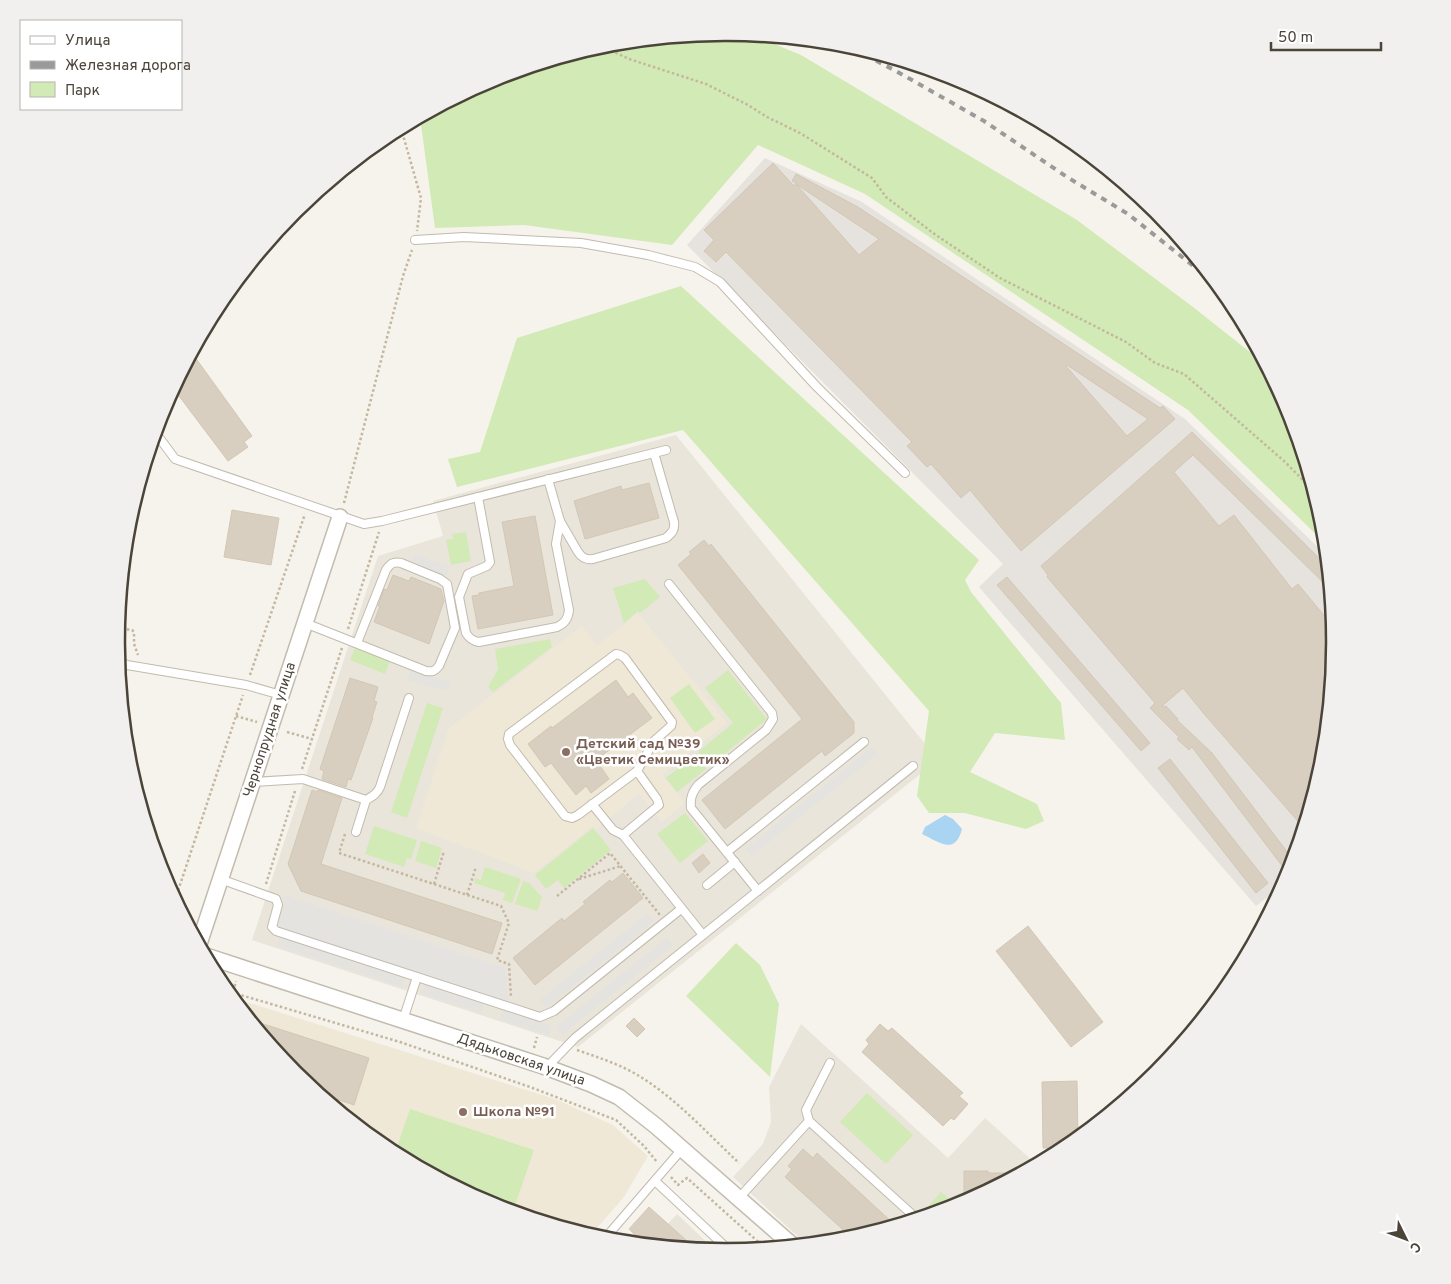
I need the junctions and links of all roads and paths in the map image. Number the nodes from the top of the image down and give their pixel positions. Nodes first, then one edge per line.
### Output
1 (614, 52) edge
2 (403, 135) edge
3 (415, 240) junction
4 (160, 439) edge
5 (666, 450) dead end
6 (654, 453) junction
7 (905, 473) dead end
8 (548, 479) junction
9 (1304, 481) edge
10 (478, 497) junction
11 (308, 506) junction
12 (340, 517) junction
13 (382, 521) junction
14 (560, 521) junction
15 (669, 584) dead end
16 (305, 623) junction
17 (125, 629) edge
18 (345, 638) junction
19 (357, 643) junction
20 (141, 657) dead end
21 (126, 665) edge
22 (249, 678) dead end
23 (244, 692) dead end
24 (281, 695) junction
25 (409, 698) dead end
26 (236, 716) junction
27 (257, 722) dead end
28 (287, 732) dead end
29 (312, 739) junction
30 (864, 742) dead end
31 (913, 766) dead end
32 (637, 771) junction
33 (299, 779) junction
34 (252, 782) junction
35 (366, 800) junction
36 (592, 804) junction
37 (346, 829) dead end
38 (356, 832) dead end
39 (622, 835) junction
40 (444, 850) dead end
41 (727, 852) junction
42 (735, 862) junction
43 (621, 866) junction
44 (476, 867) dead end
45 (220, 879) junction
46 (578, 879) junction
47 (434, 884) junction
48 (707, 885) dead end
49 (265, 887) dead end
50 (758, 890) junction
51 (179, 891) edge
52 (467, 895) junction
53 (557, 896) dead end
54 (682, 909) junction
55 (665, 922) junction
56 (703, 935) junction
57 (202, 936) edge
58 (216, 959) edge
59 (238, 975) dead end
60 (417, 977) junction
61 (234, 988) edge
62 (239, 994) edge
63 (512, 1008) junction
64 (403, 1020) junction
65 (537, 1038) dead end
66 (574, 1049) dead end
67 (532, 1051) dead end
68 (830, 1064) dead end
69 (547, 1067) junction
70 (809, 1121) junction
71 (682, 1149) junction
72 (739, 1163) dead end
73 (664, 1170) junction
74 (655, 1181) junction
75 (739, 1198) junction
76 (911, 1213) edge
77 (611, 1232) edge
78 (786, 1239) edge
79 (758, 1241) edge
80 (721, 1243) edge

1 - 9 path
2 - 3 path
3 - 7 lane
3 - 12 path
4 - 11 lane
5 - 6 lane
6 - 8 lane
6 - 14 lane
8 - 10 lane
8 - 14 lane
10 - 13 lane
10 - 14 lane
11 - 12 lane
11 - 22 path
12 - 13 lane
12 - 16 street, Чернопрудная улица
13 - 18 path
15 - 41 lane
16 - 18 lane
16 - 24 street, Чернопрудная улица
17 - 20 path
18 - 19 lane
18 - 29 path
19 - 19 lane
21 - 24 lane
23 - 26 path
24 - 34 street, Чернопрудная улица
25 - 35 lane
26 - 27 path
26 - 51 path
28 - 29 path
29 - 33 path
30 - 41 lane
31 - 50 lane
32 - 36 lane
32 - 36 lane
32 - 39 lane
33 - 34 lane
33 - 35 lane
33 - 49 path
34 - 45 street, Чернопрудная улица
35 - 38 lane
36 - 39 lane
37 - 47 path
39 - 54 lane
40 - 47 path
41 - 42 lane
42 - 48 lane
42 - 50 lane
43 - 46 path
43 - 46 path
43 - 55 path
44 - 52 path
45 - 57 street, Чернопрудная улица
45 - 60 lane
46 - 53 path
47 - 52 path
50 - 56 lane
52 - 63 path
54 - 55 lane
54 - 56 lane
55 - 63 lane
56 - 69 lane
58 - 64 street, Дядьковская улица
59 - 61 path
60 - 63 lane
60 - 64 lane
62 - 73 path
64 - 69 street, Дядьковская улица
65 - 67 path
66 - 72 path
68 - 70 lane
69 - 71 street, Дядьковская улица
70 - 75 lane
70 - 76 lane
71 - 73 lane
71 - 75 street, Дядьковская улица
73 - 74 lane
73 - 79 path
74 - 77 lane
74 - 80 lane
75 - 78 street, Дядьковская улица

